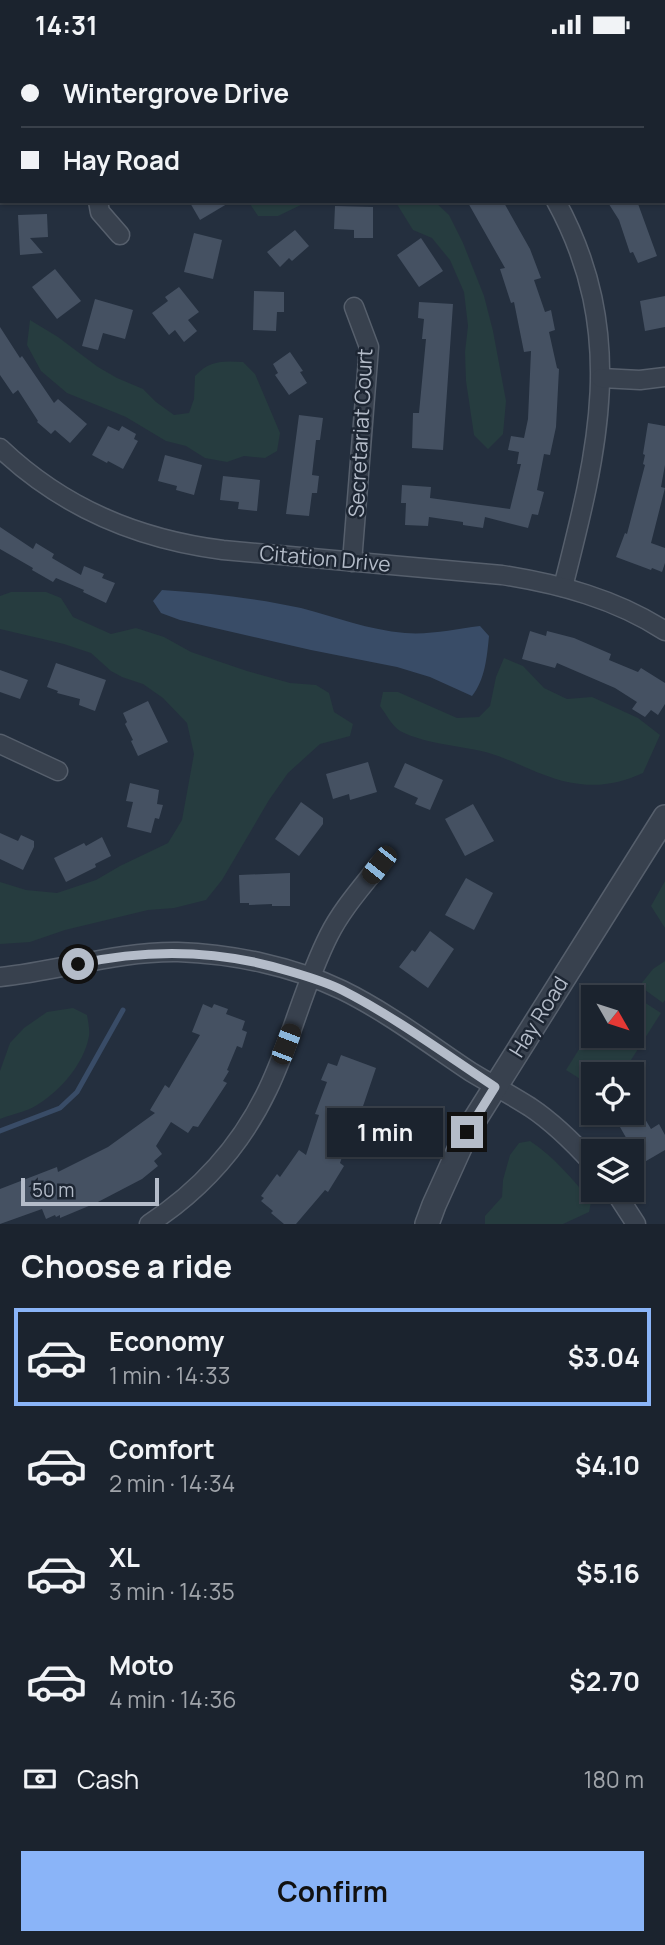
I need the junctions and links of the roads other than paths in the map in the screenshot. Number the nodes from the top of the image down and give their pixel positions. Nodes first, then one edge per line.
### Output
1 (98, 203) edge
2 (557, 203) edge
3 (120, 235) dead end
4 (354, 307) dead end
5 (665, 377) edge
6 (601, 378) junction
7 (0, 448) edge
8 (352, 562) junction
9 (563, 587) junction
10 (665, 631) edge
11 (0, 744) edge
12 (58, 771) dead end
13 (665, 817) edge
14 (379, 865) dead end
15 (0, 977) edge
16 (312, 978) junction
17 (495, 1087) junction
18 (581, 1152) edge
19 (622, 1202) edge
20 (149, 1224) edge
21 (427, 1224) edge
22 (636, 1224) edge

1 - 3 street
2 - 6 street
4 - 8 street, Secretariat Court
5 - 6 street
6 - 9 street
7 - 8 street, Citation Drive
8 - 9 street, Citation Drive
9 - 10 street, Citation Drive
11 - 12 street
13 - 17 street, Hay Road
14 - 16 street
15 - 16 street
16 - 17 street
16 - 20 street
17 - 18 street
17 - 21 street, Hay Road
19 - 22 street

